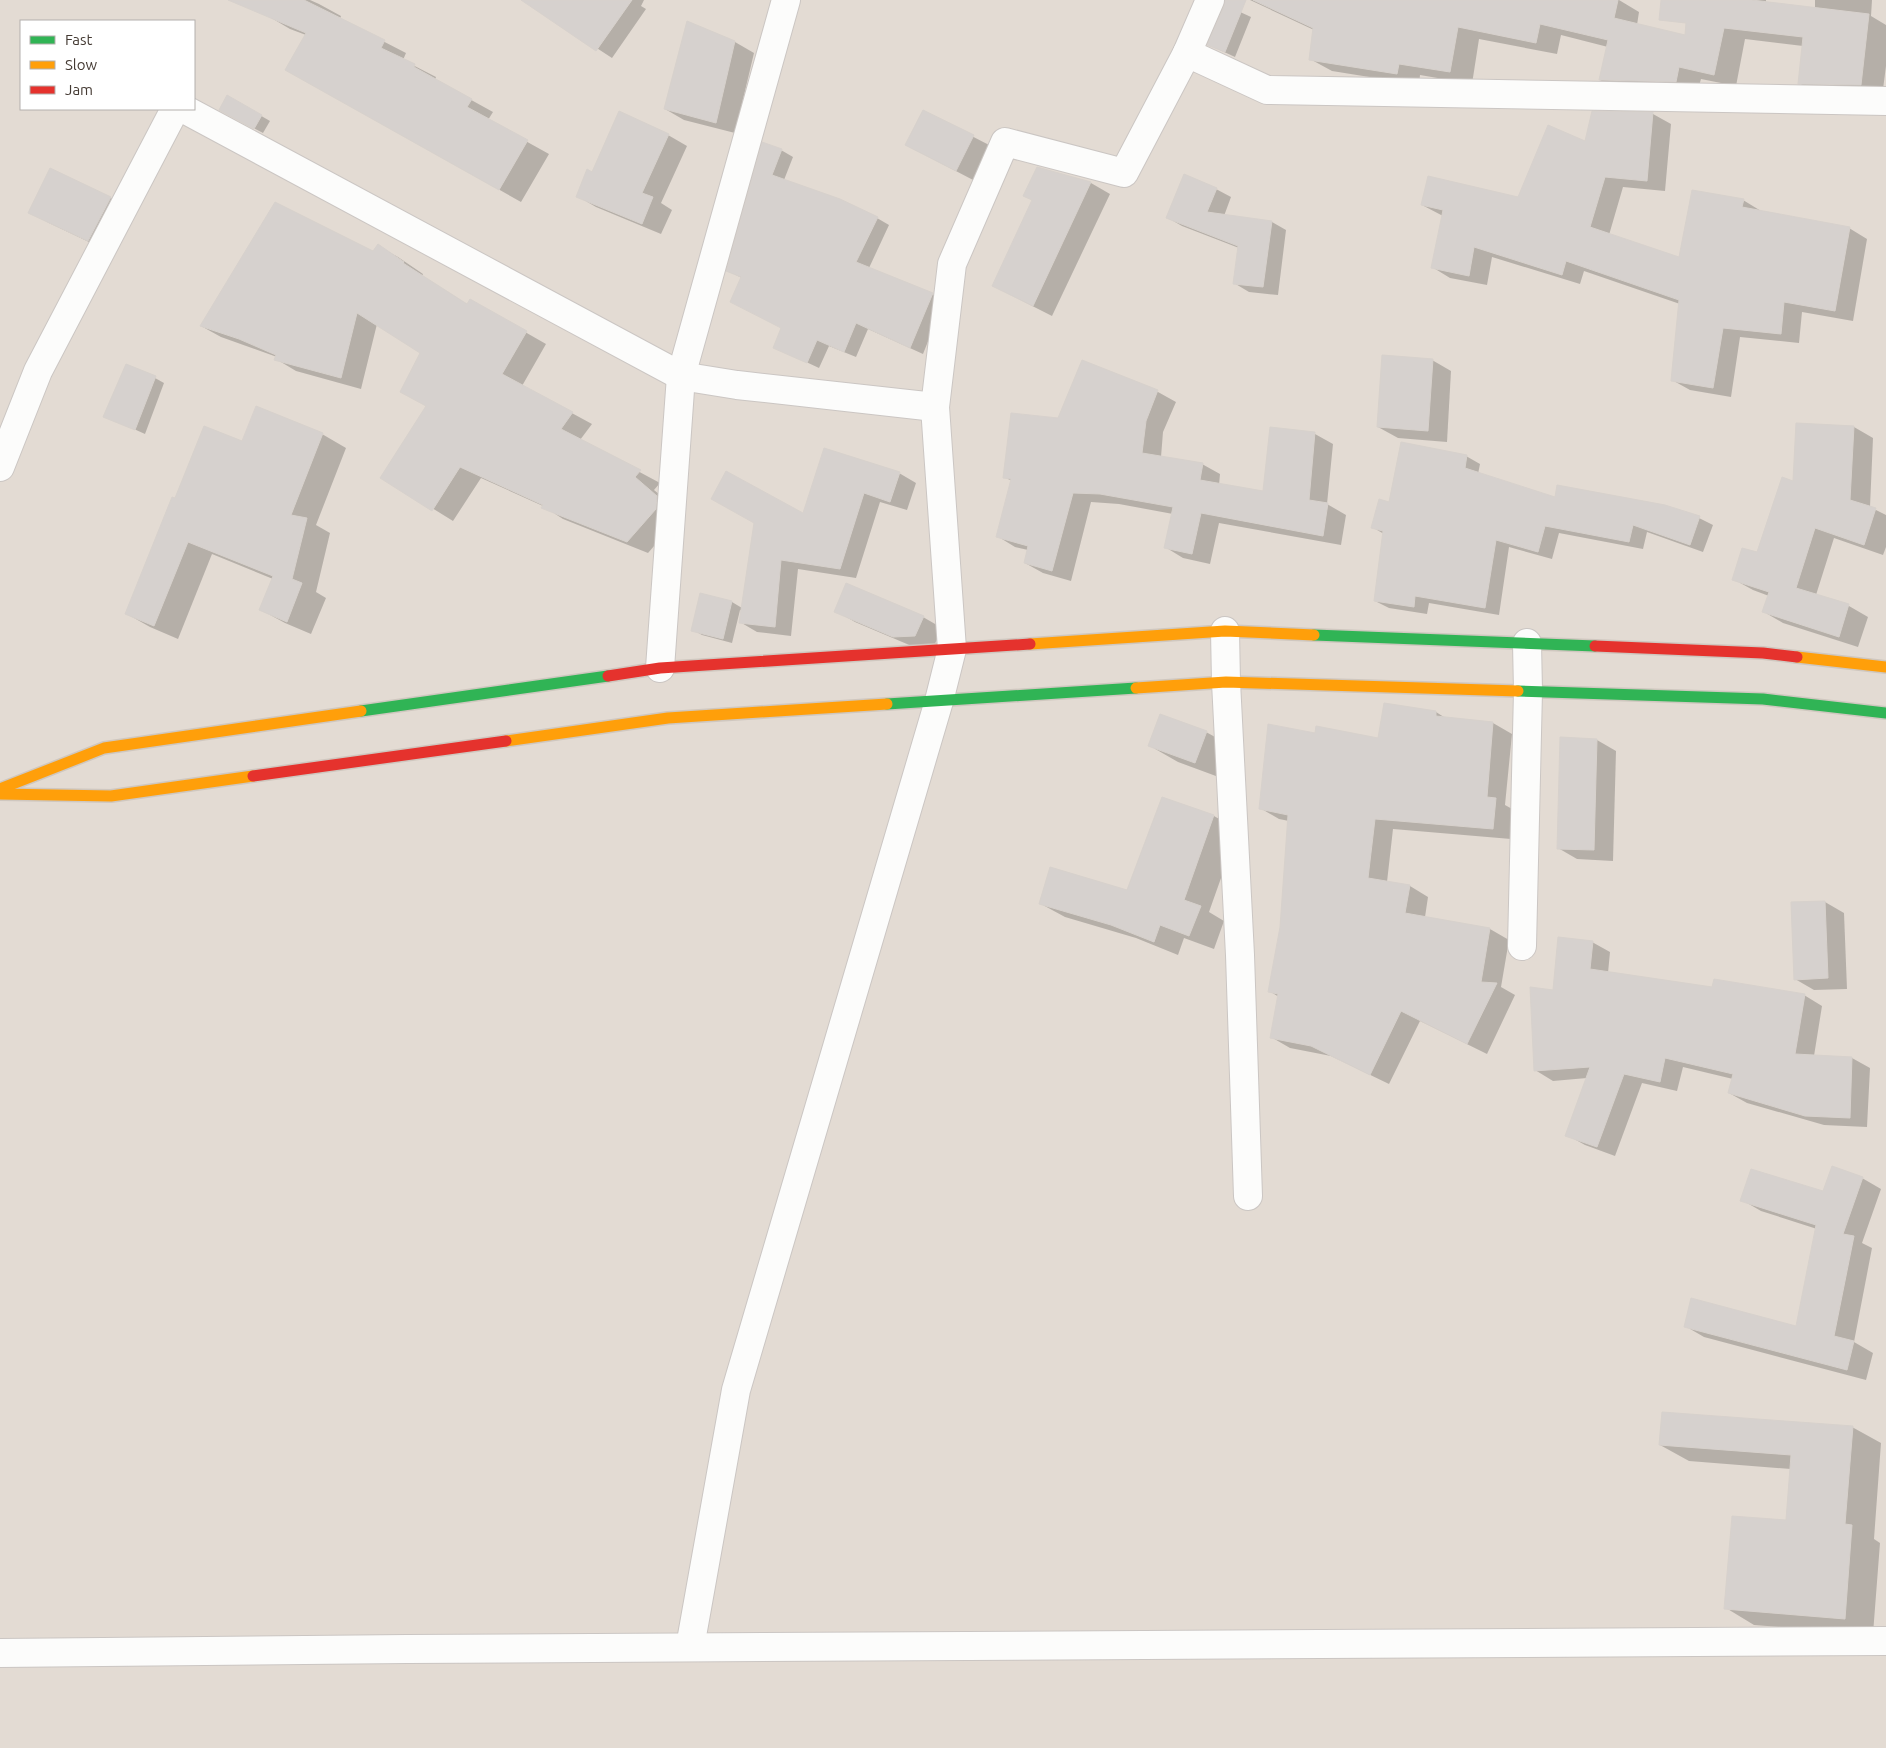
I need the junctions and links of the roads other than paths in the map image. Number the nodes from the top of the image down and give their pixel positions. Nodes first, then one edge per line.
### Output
1 (786, 0) edge
2 (1210, 0) edge
3 (1186, 53) junction
4 (1886, 102) edge
5 (174, 110) edge
6 (186, 110) edge
7 (681, 376) junction
8 (935, 407) junction
9 (0, 467) edge
10 (1225, 631) junction
11 (1527, 643) junction
12 (952, 649) junction
13 (660, 668) junction
14 (1886, 668) edge
15 (1226, 682) junction
16 (1528, 691) junction
17 (940, 701) junction
18 (1886, 713) edge
19 (0, 789) edge
20 (0, 794) edge
21 (1522, 946) dead end
22 (1248, 1196) dead end
23 (1886, 1641) edge
24 (690, 1647) junction
25 (0, 1653) edge

1 - 7 street
2 - 3 street
3 - 4 street
3 - 8 street
5 - 9 street
6 - 7 street
7 - 8 street
7 - 13 street
8 - 12 street
10 - 11 street
10 - 12 street
10 - 15 street
11 - 14 street
11 - 16 street
12 - 13 street
12 - 17 street
13 - 19 street
15 - 16 street
15 - 17 street
15 - 22 street
16 - 18 street
16 - 21 street
17 - 20 street
17 - 24 street
23 - 24 street
24 - 25 street

